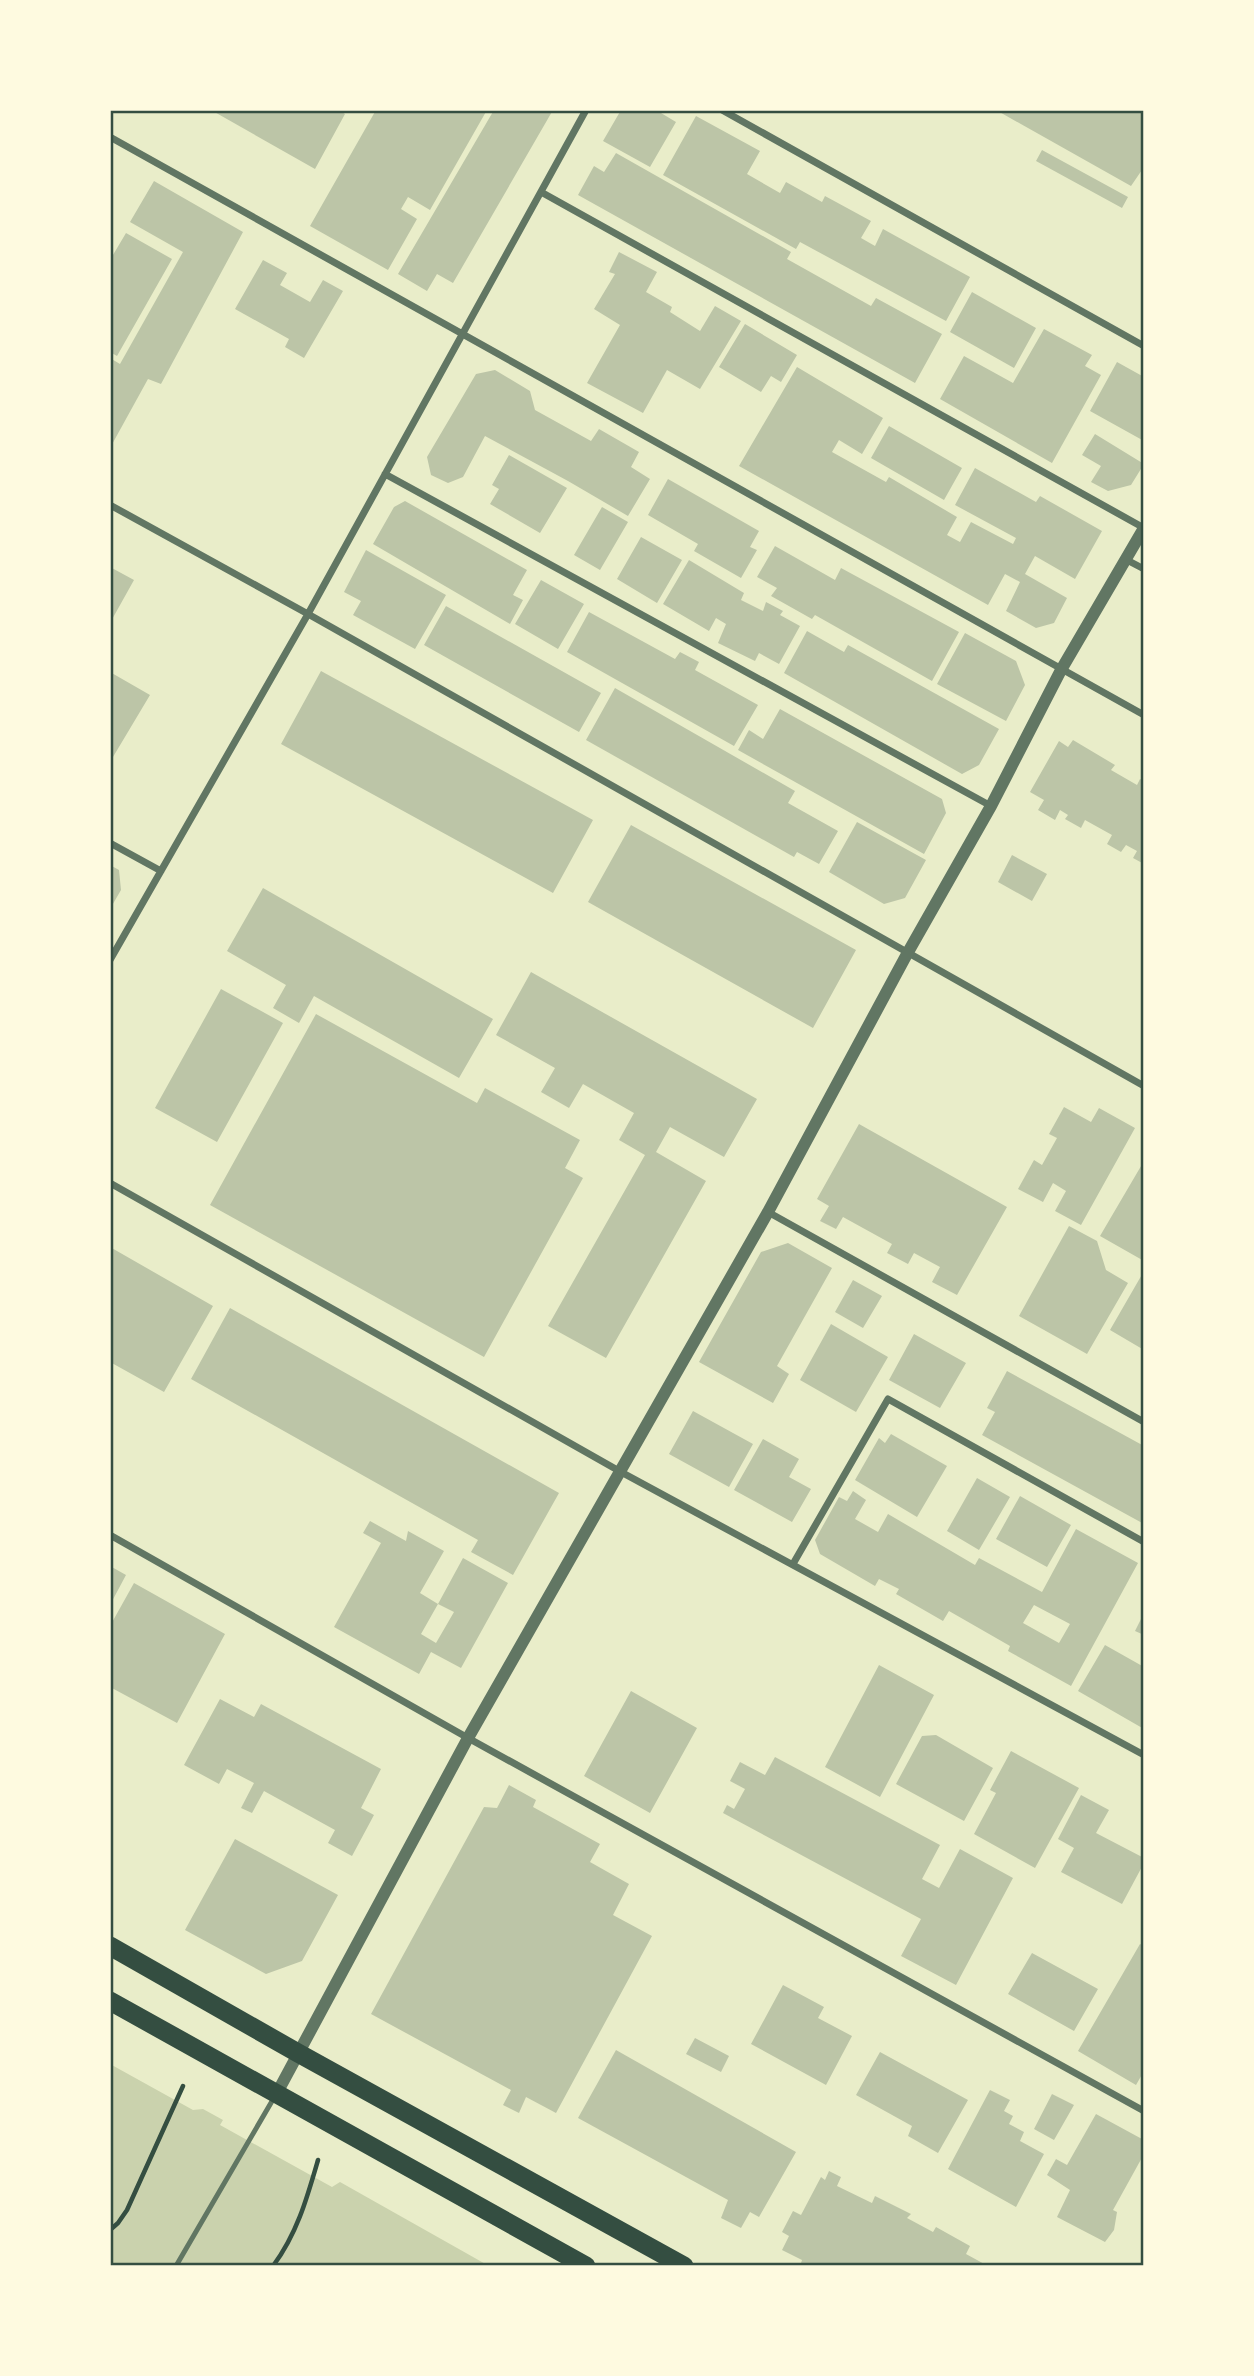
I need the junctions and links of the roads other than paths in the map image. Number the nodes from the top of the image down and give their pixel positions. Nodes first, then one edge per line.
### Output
1 (586, 110) edge
2 (722, 110) edge
3 (110, 137) edge
4 (541, 192) junction
5 (461, 333) junction
6 (1144, 346) edge
7 (385, 474) junction
8 (110, 505) edge
9 (1144, 528) edge
10 (1125, 559) junction
11 (1144, 569) edge
12 (307, 614) junction
13 (1061, 670) junction
14 (1144, 715) edge
15 (991, 806) junction
16 (110, 843) edge
17 (161, 871) junction
18 (907, 954) junction
19 (110, 960) edge
20 (1144, 1086) edge
21 (110, 1183) edge
22 (768, 1212) junction
23 (1144, 1422) edge
24 (621, 1472) junction
25 (110, 1535) edge
26 (1144, 1542) edge
27 (793, 1564) junction
28 (468, 1738) junction
29 (1144, 1755) edge
30 (110, 1946) edge
31 (110, 2001) edge
32 (298, 2053) junction
33 (277, 2092) junction
34 (1144, 2111) edge
35 (176, 2266) edge
36 (586, 2266) edge
37 (684, 2266) edge

1 - 4 street
2 - 6 street
3 - 5 street
4 - 5 street
4 - 9 street
5 - 7 street
5 - 13 street
7 - 12 street
7 - 15 street
8 - 12 street
9 - 10 street
10 - 11 street
10 - 13 street
12 - 17 street
12 - 18 street
13 - 14 street
13 - 15 street
15 - 18 street
16 - 17 street
17 - 19 street
18 - 20 street
18 - 22 street
21 - 24 street
22 - 23 street
22 - 24 street
24 - 27 street
24 - 28 street
25 - 28 street
26 - 27 street
27 - 29 street
28 - 32 street
28 - 34 street
30 - 32 highway
31 - 33 highway
32 - 33 street
32 - 37 highway
33 - 35 lane
33 - 36 highway

